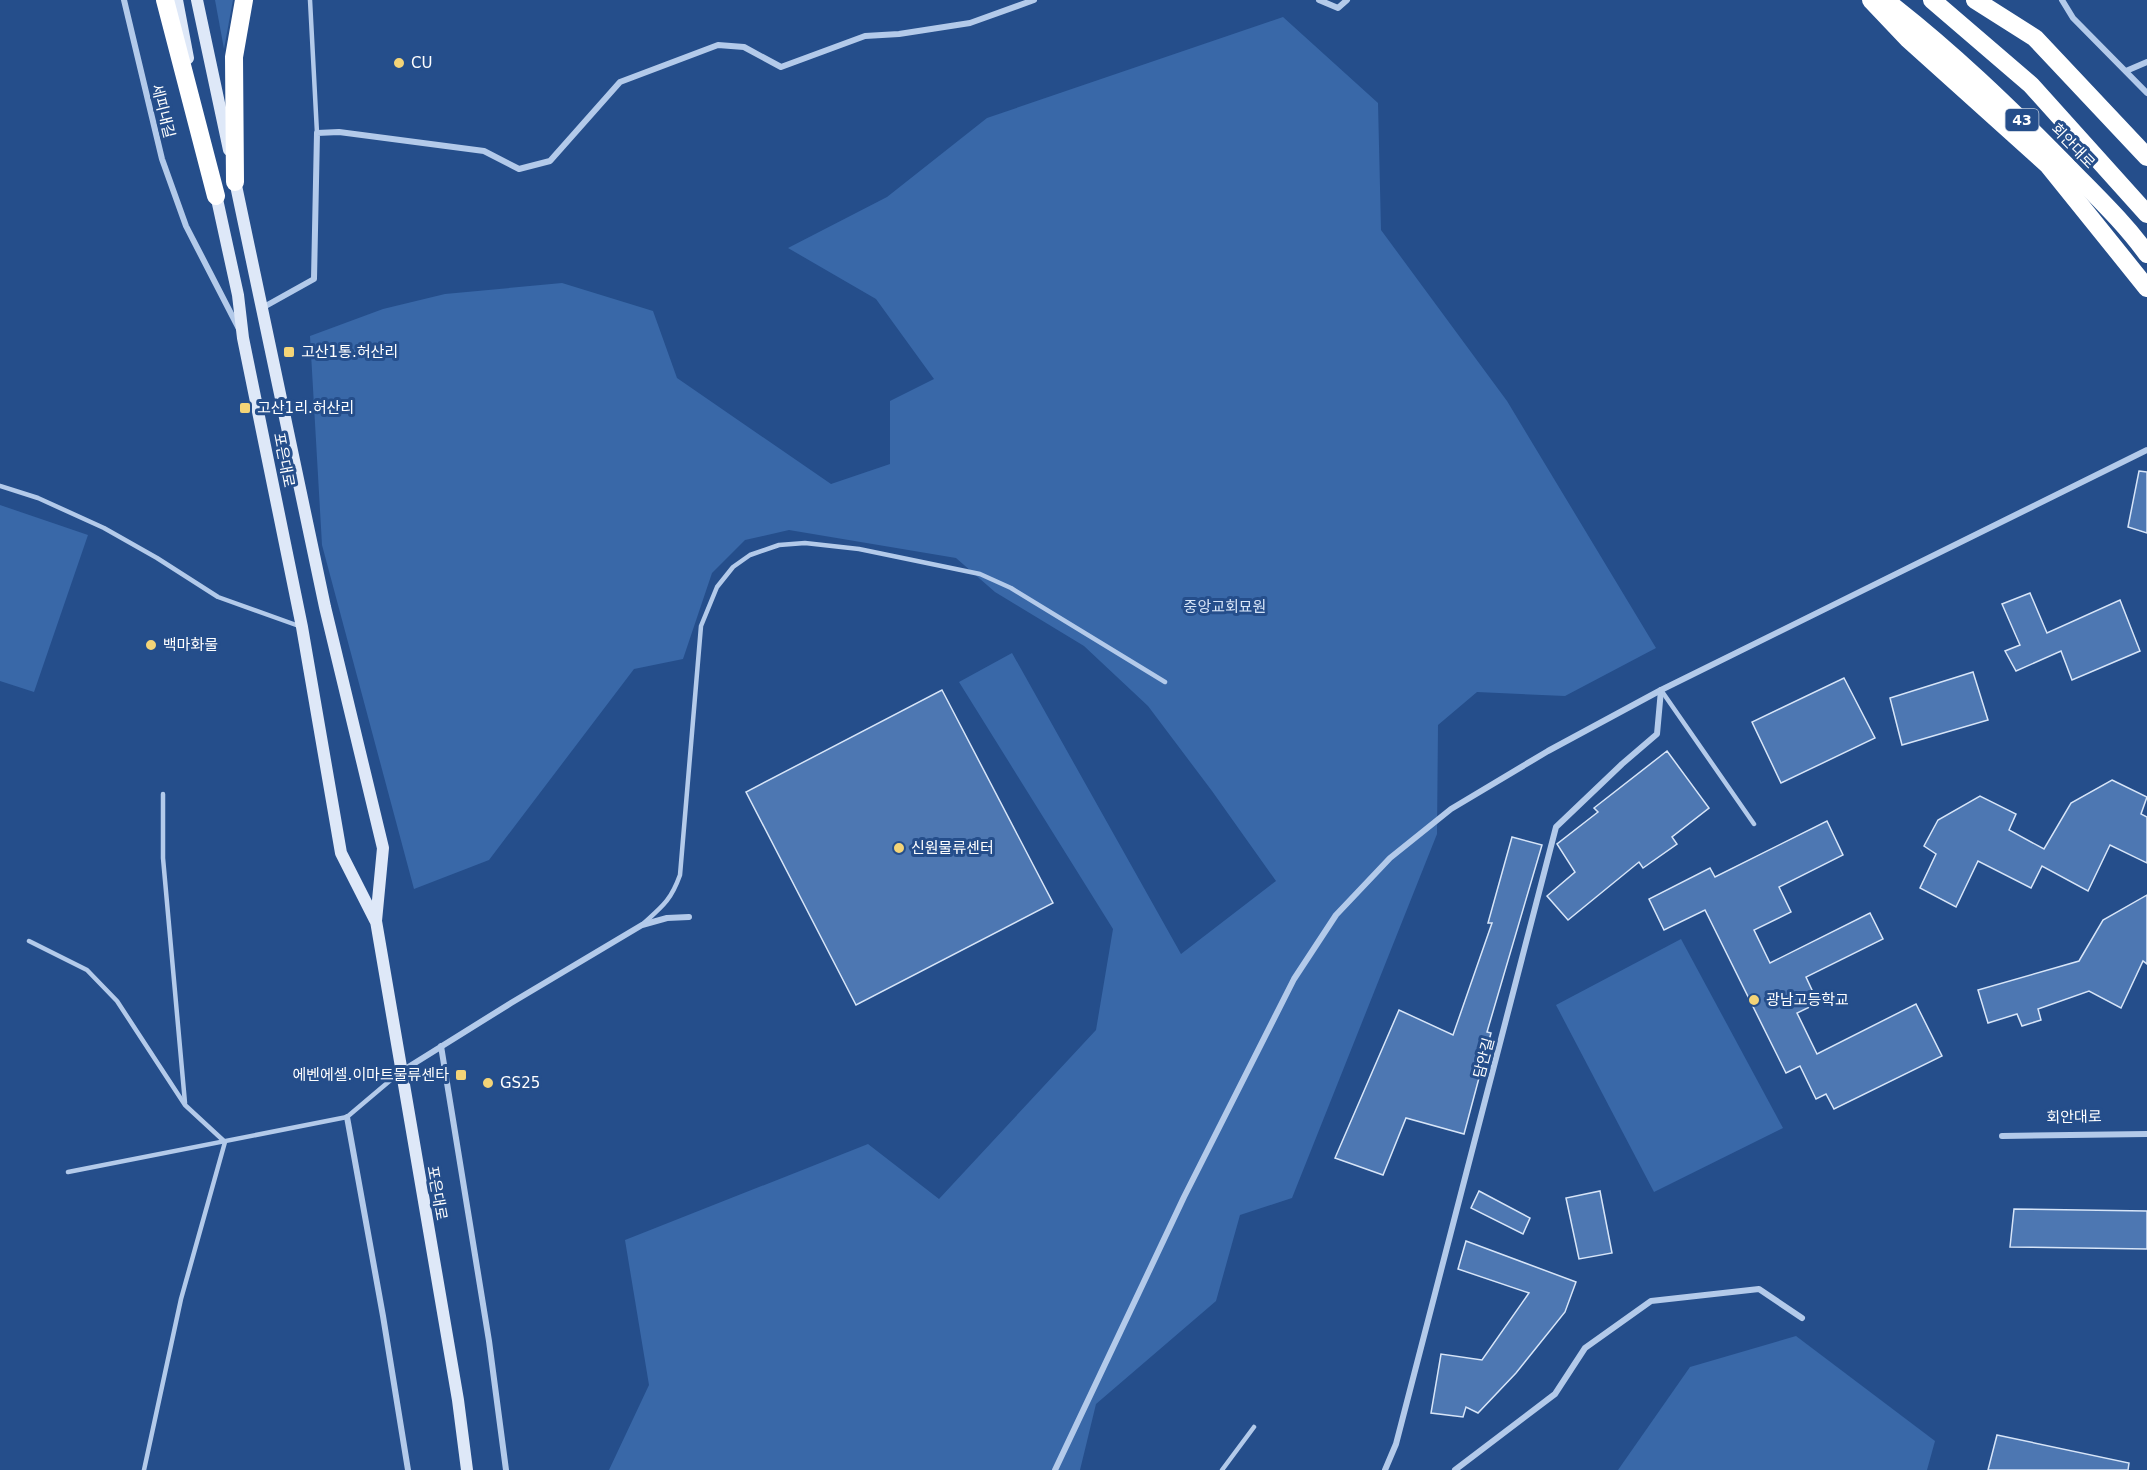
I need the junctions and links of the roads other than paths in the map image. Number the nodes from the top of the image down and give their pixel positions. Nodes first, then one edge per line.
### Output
1 (124, 0) edge
2 (165, 0) edge
3 (177, 0) edge
4 (197, 0) edge
5 (244, 0) edge
6 (310, 0) edge
7 (1034, 0) edge
8 (1319, 0) edge
9 (1347, 0) edge
10 (1871, 0) edge
11 (1885, 0) edge
12 (1932, 0) edge
13 (1975, 0) edge
14 (2062, 0) edge
15 (2147, 62) edge
16 (2126, 71) junction
17 (2147, 93) edge
18 (317, 133) junction
19 (2147, 157) edge
20 (235, 182) junction
21 (216, 196) junction
22 (2147, 214) edge
23 (2147, 254) edge
24 (2147, 288) edge
25 (262, 308) junction
26 (243, 338) junction
27 (2147, 450) edge
28 (0, 486) edge
29 (302, 627) junction
30 (1165, 682) dead end
31 (1661, 690) junction
32 (163, 794) dead end
33 (1754, 824) dead end
34 (688, 917) dead end
35 (376, 921) junction
36 (642, 925) junction
37 (29, 941) dead end
38 (441, 1046) junction
39 (402, 1071) junction
40 (185, 1105) junction
41 (347, 1118) junction
42 (2147, 1134) edge
43 (2002, 1136) dead end
44 (225, 1142) junction
45 (68, 1172) dead end
46 (1802, 1318) dead end
47 (1254, 1427) dead end
48 (144, 1470) edge
49 (408, 1470) edge
50 (467, 1470) edge
51 (506, 1470) edge
52 (1055, 1470) edge
53 (1222, 1470) edge
54 (1385, 1470) edge
55 (1455, 1470) edge

1 - 26 street, 세피내길
2 - 21 highway
3 - 21 street, 포은대로
4 - 20 street, 포은대로
5 - 20 highway
6 - 18 lane
7 - 18 street
8 - 9 street
10 - 24 highway
11 - 23 highway, 회안대로 / 43
12 - 22 highway, 회안대로 / 43
13 - 19 highway
14 - 16 street
15 - 16 street
16 - 17 street
18 - 25 street
20 - 25 street, 포은대로
21 - 26 street, 포은대로
25 - 35 street, 포은대로
26 - 29 street, 포은대로
27 - 31 street
28 - 29 lane
29 - 35 street, 포은대로
30 - 36 lane
31 - 33 lane
31 - 52 street
31 - 54 street, 담안길
32 - 40 lane
34 - 36 street
35 - 39 street, 포은대로
36 - 38 street
37 - 40 lane
38 - 39 street
38 - 51 street
39 - 41 lane
39 - 50 street, 포은대로
40 - 44 lane
41 - 44 lane
41 - 49 street
42 - 43 street, 회안대로
44 - 45 lane
44 - 48 lane
46 - 55 street
47 - 53 lane

